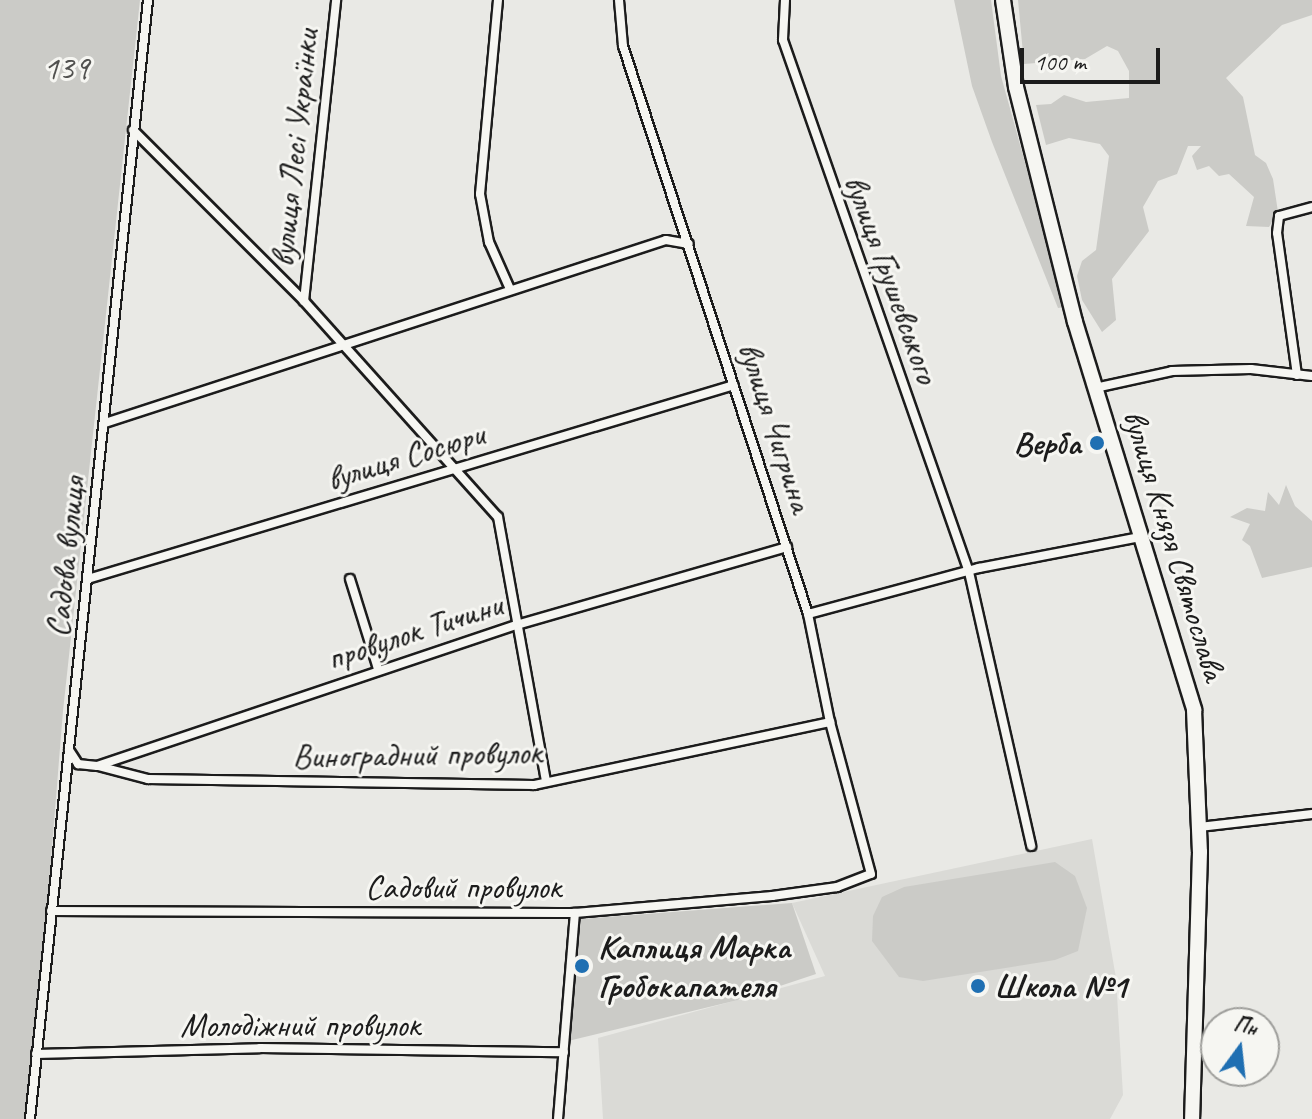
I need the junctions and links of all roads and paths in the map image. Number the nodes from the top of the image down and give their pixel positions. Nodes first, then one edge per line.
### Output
1 (148, 0) edge
2 (336, 0) edge
3 (498, 0) edge
4 (619, 0) edge
5 (785, 0) edge
6 (1003, 0) edge
7 (133, 130) junction
8 (1312, 207) edge
9 (689, 244) junction
10 (510, 289) junction
11 (304, 301) junction
12 (344, 344) junction
13 (1297, 375) junction
14 (1312, 376) edge
15 (734, 385) junction
16 (1095, 388) junction
17 (105, 423) junction
18 (454, 468) junction
19 (1140, 537) junction
20 (787, 547) junction
21 (969, 572) junction
22 (91, 578) junction
23 (350, 579) dead end
24 (808, 614) junction
25 (520, 624) junction
26 (378, 669) junction
27 (830, 722) junction
28 (68, 748) junction
29 (97, 766) junction
30 (546, 780) junction
31 (1312, 814) edge
32 (1199, 827) junction
33 (1031, 846) dead end
34 (871, 874) joint
35 (51, 911) junction
36 (575, 913) junction
37 (564, 1052) junction
38 (36, 1054) junction
39 (30, 1119) edge
40 (558, 1119) edge
41 (1192, 1119) edge

1 - 7 street, Садова вулиця
2 - 11 street, вулиця Лесі Українки
3 - 10 street
4 - 9 street, вулиця Чигрина
5 - 21 street, вулиця Грушевського
6 - 16 main road, вулиця Князя Святослава
7 - 11 street
7 - 17 street, Садова вулиця
8 - 13 street
9 - 10 street
9 - 15 street, вулиця Чигрина
10 - 12 street
11 - 12 street
12 - 17 street
12 - 18 street
13 - 14 street
13 - 16 street
15 - 18 street, вулиця Сосюри
15 - 20 street, вулиця Чигрина
16 - 19 main road, вулиця Князя Святослава
17 - 22 street, Садова вулиця
18 - 22 street, вулиця Сосюри
18 - 25 street
19 - 21 street
19 - 32 main road, вулиця Князя Святослава
20 - 24 street, вулиця Чигрина
20 - 25 street, провулок Тичини
21 - 24 street
21 - 33 street, вулиця Грушевського
22 - 28 street, Садова вулиця
23 - 26 street
24 - 27 street, вулиця Чигрина
25 - 26 street, провулок Тичини
25 - 30 street
26 - 29 street, провулок Тичини
27 - 30 street, Виноградний провулок
27 - 34 street, вулиця Чигрина
28 - 29 street
28 - 35 street, Садова вулиця
29 - 30 street, Виноградний провулок
31 - 32 street
32 - 41 main road, вулиця Князя Святослава
34 - 36 street, Садовий провулок
35 - 36 street, Садовий провулок
35 - 38 street, Садова вулиця
36 - 37 street
37 - 38 street, Молодіжний провулок
37 - 40 street
38 - 39 street, Садова вулиця

